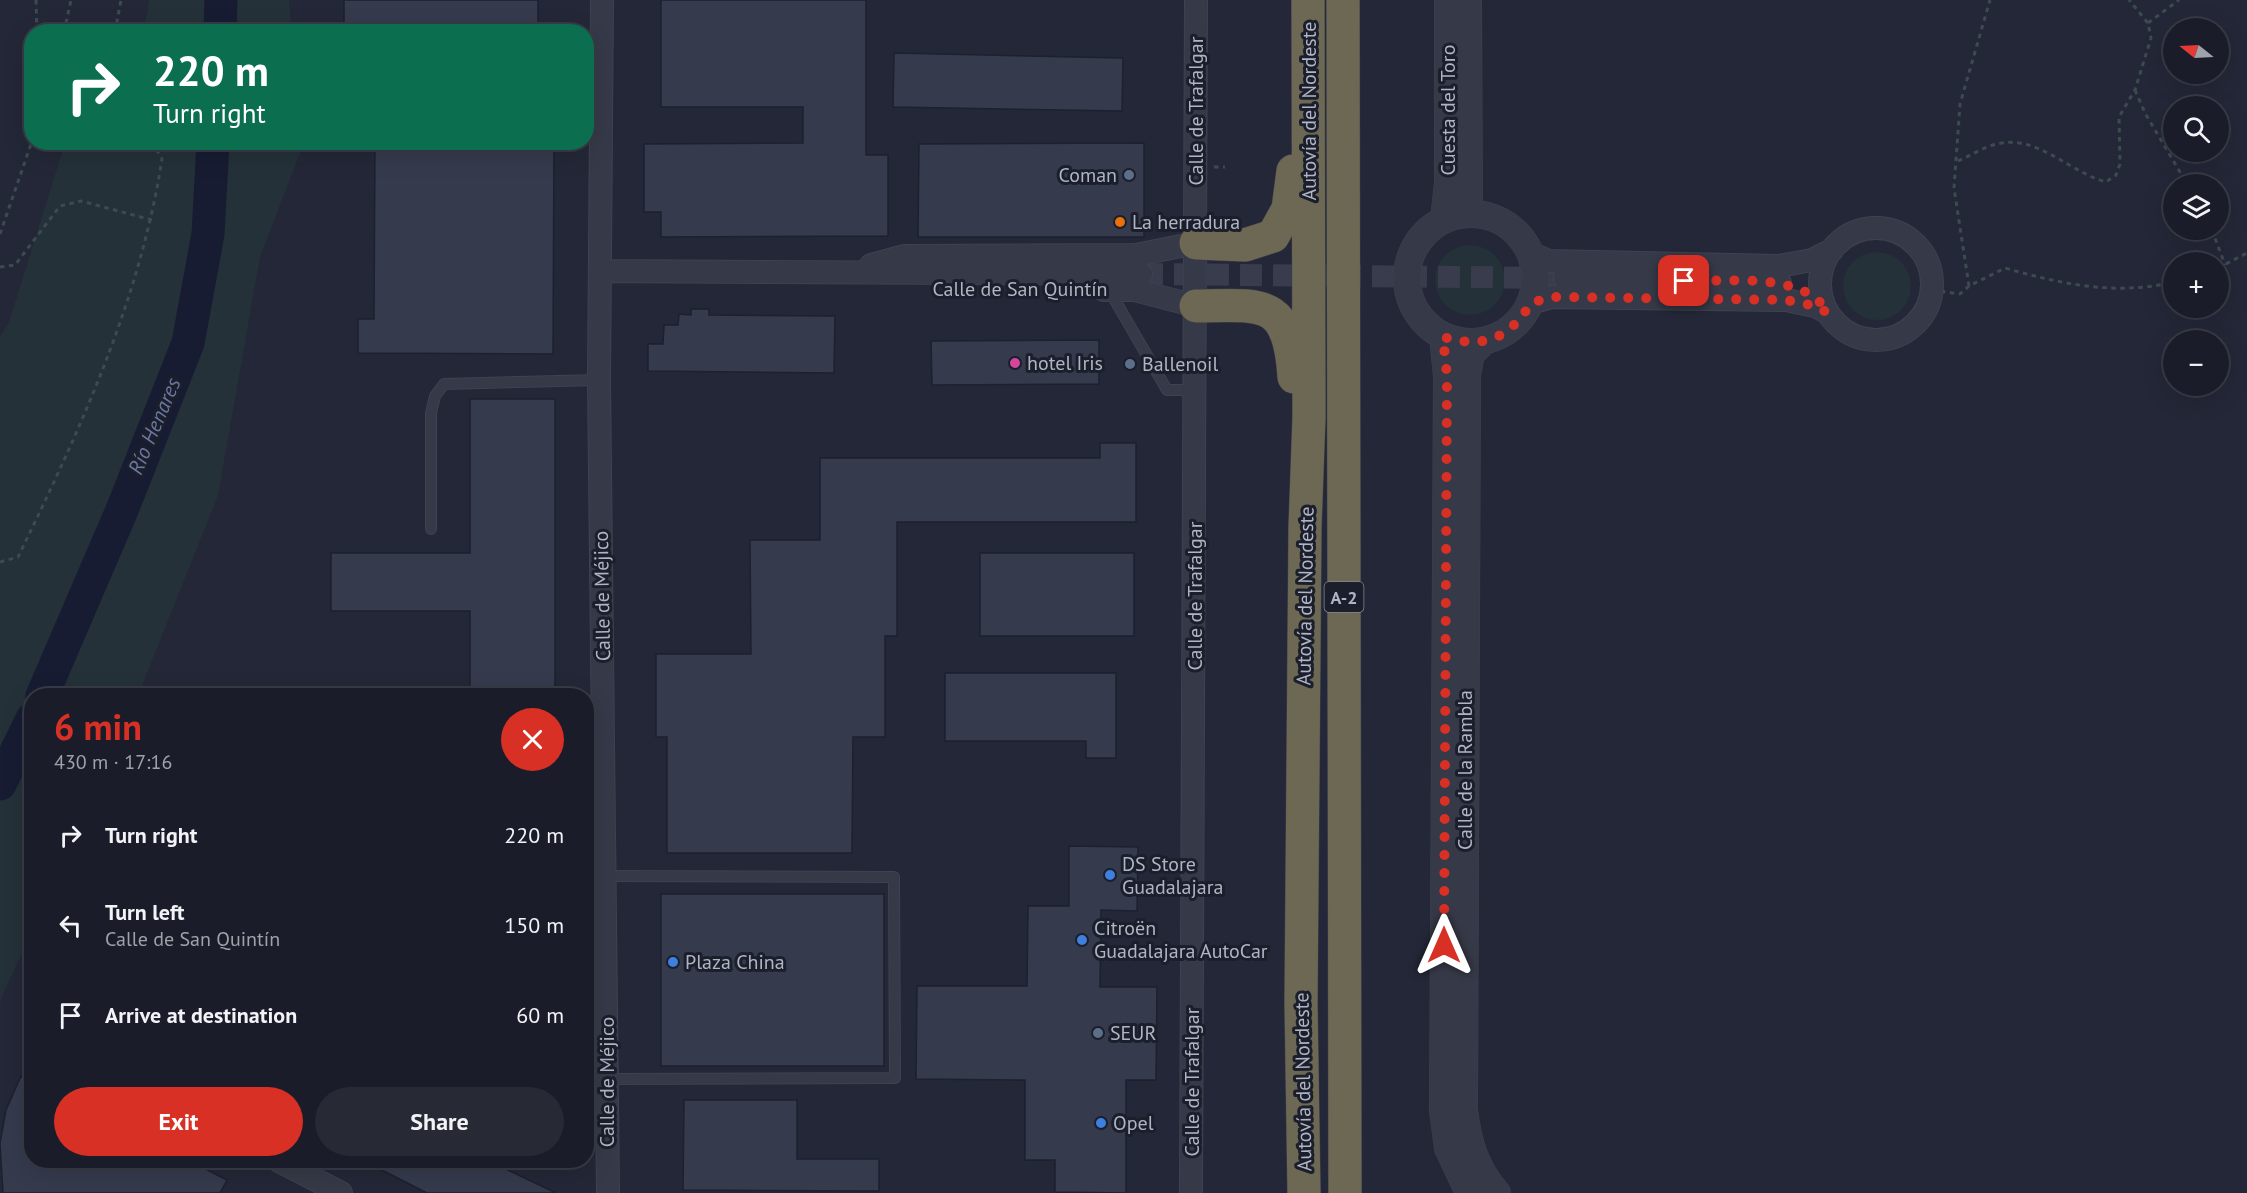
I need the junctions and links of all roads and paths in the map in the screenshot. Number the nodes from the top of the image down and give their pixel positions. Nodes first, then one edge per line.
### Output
1 (36, 0) edge
2 (71, 0) edge
3 (121, 0) edge
4 (602, 0) edge
5 (1196, 0) edge
6 (1294, 0) edge
7 (1308, 0) edge
8 (1343, 0) edge
9 (1449, 0) edge
10 (1468, 0) edge
11 (1990, 0) edge
12 (2129, 0) edge
13 (2179, 0) edge
14 (2148, 23) junction
15 (37, 24) edge
16 (66, 24) edge
17 (116, 24) edge
18 (2135, 90) junction
19 (29, 150) edge
20 (157, 150) edge
21 (1958, 161) junction
22 (2181, 174) edge
23 (1457, 216) junction
24 (152, 220) junction
25 (0, 234) edge
26 (1196, 243) junction
27 (1530, 253) junction
28 (2247, 253) edge
29 (1828, 258) junction
30 (2229, 263) edge
31 (0, 267) edge
32 (601, 271) junction
33 (844, 273) junction
34 (1141, 274) tunnel mouth
35 (1565, 278) tunnel mouth
36 (1780, 283) junction
37 (2163, 284) edge
38 (1969, 286) junction
39 (1108, 290) junction
40 (1932, 290) junction
41 (1531, 303) junction
42 (1196, 306) junction
43 (1825, 307) junction
44 (1443, 337) junction
45 (1483, 342) junction
46 (599, 380) junction
47 (1196, 390) junction
48 (1305, 527) junction
49 (431, 529) dead end
50 (0, 562) edge
51 (606, 876) junction
52 (606, 1079) junction
53 (293, 1168) edge
54 (342, 1193) edge
55 (608, 1193) edge
56 (1191, 1193) edge
57 (1304, 1193) edge
58 (1345, 1193) edge
59 (1469, 1193) edge
60 (1497, 1193) edge

1 - 15 path
2 - 16 path
3 - 17 path
4 - 32 street, Calle de Méjico
5 - 26 street, Calle de Trafalgar
6 - 26 highway
7 - 48 highway, Autovía del Nordeste / A-2
8 - 58 highway, Autovía del Nordeste / A-2
9 - 23 street, Cuesta del Toro
10 - 23 street
11 - 21 path
12 - 14 path
13 - 14 path
14 - 18 path
18 - 21 path
18 - 22 path
19 - 25 path
20 - 24 path
21 - 38 path
23 - 27 street
23 - 44 street
24 - 31 path
24 - 50 path
26 - 33 street, Calle de San Quintín
26 - 42 street, Calle de Trafalgar
27 - 29 street
27 - 41 street
28 - 30 path
29 - 36 street
29 - 40 street
29 - 43 street
32 - 33 street, Calle de San Quintín
32 - 46 street, Calle de Méjico
33 - 34 street, Calle de San Quintín
33 - 39 street, Calle de San Quintín
35 - 36 street
36 - 43 street
37 - 38 path
38 - 40 path
39 - 42 street, Calle de San Quintín
39 - 47 lane
40 - 43 street
41 - 43 street
41 - 45 street
42 - 47 street, Calle de Trafalgar
42 - 48 highway
44 - 45 street
44 - 59 street
45 - 60 street, Calle de la Rambla
46 - 49 lane
46 - 51 street, Calle de Méjico
47 - 56 street, Calle de Trafalgar
48 - 57 highway, Autovía del Nordeste / A-2
51 - 52 street, Calle de Méjico
51 - 52 lane
52 - 55 street, Calle de Méjico
53 - 54 street

